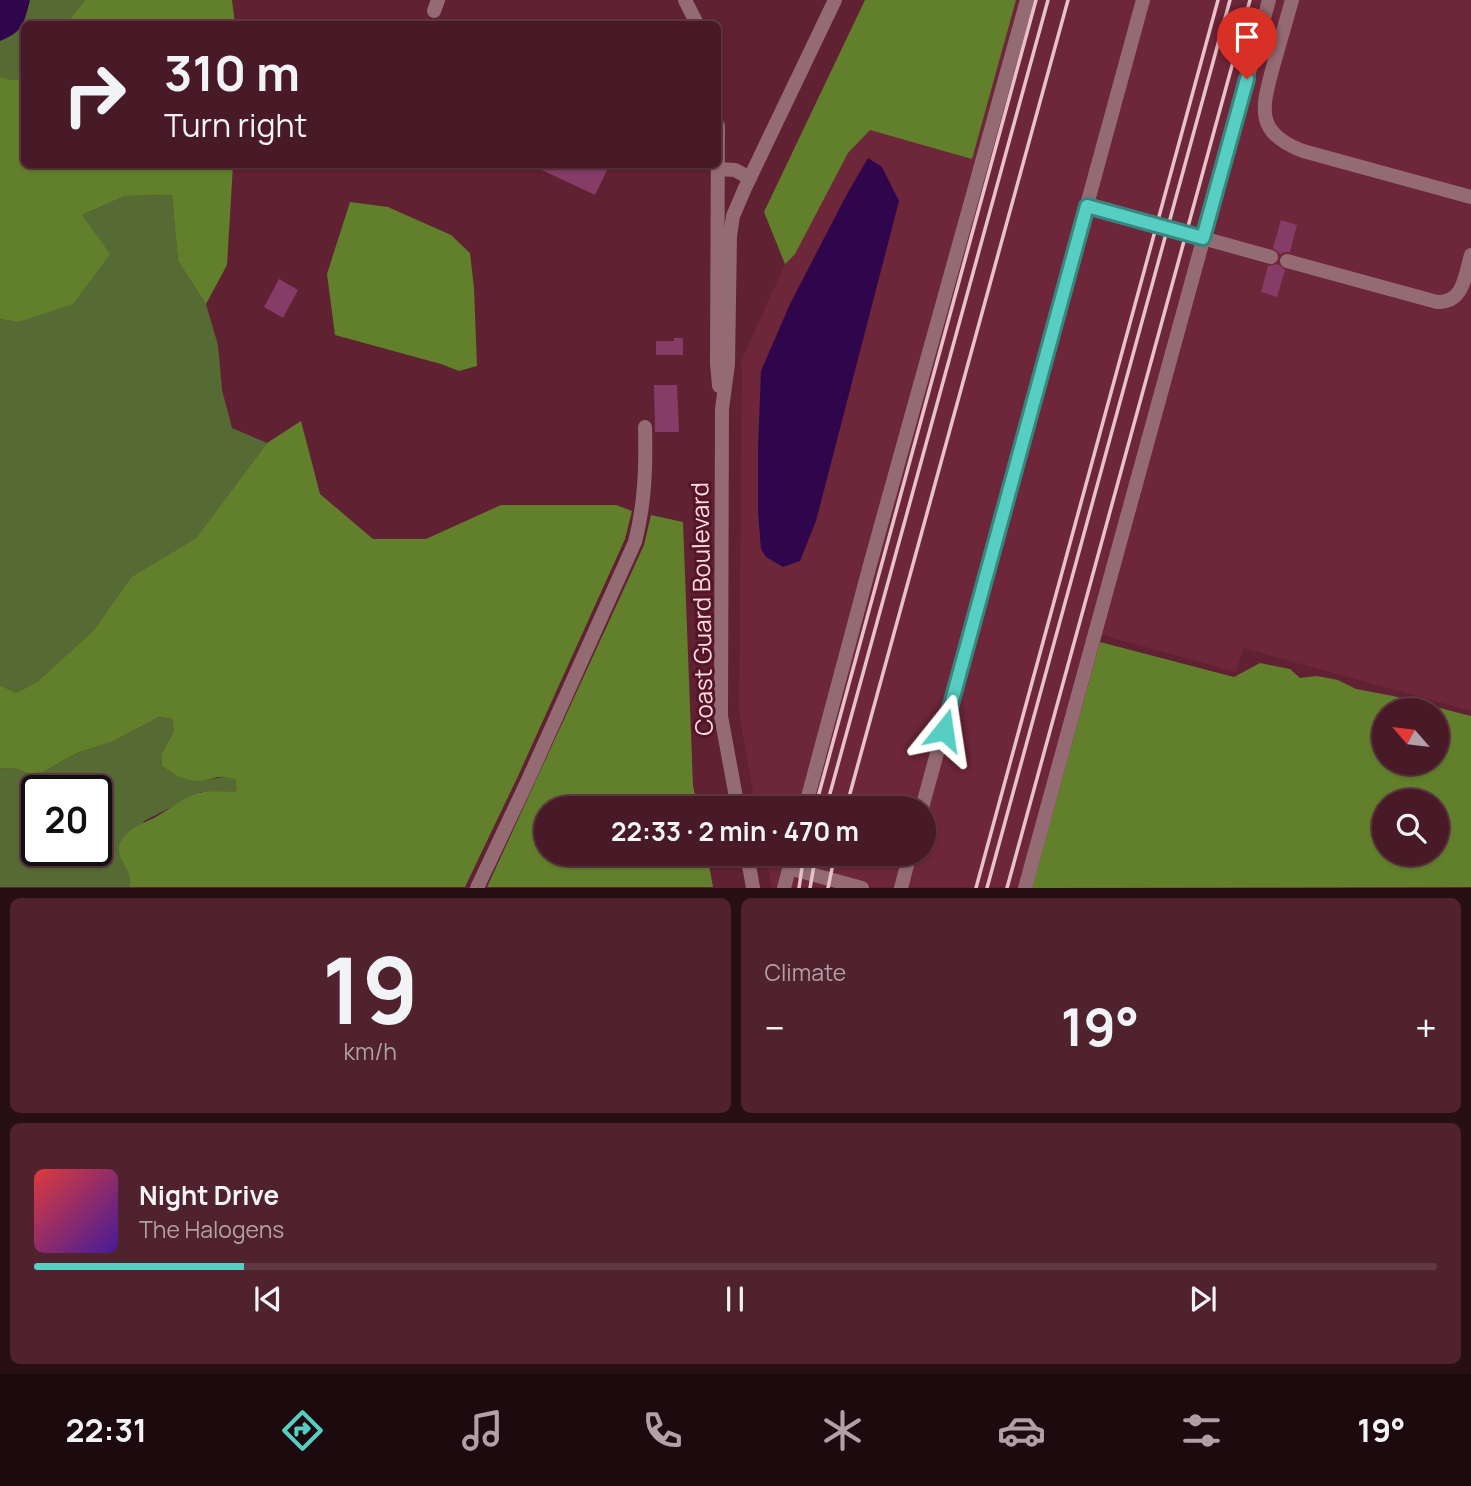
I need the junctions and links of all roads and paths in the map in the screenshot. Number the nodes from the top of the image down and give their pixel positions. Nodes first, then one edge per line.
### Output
1 (685, 0) edge
2 (835, 0) edge
3 (1027, 0) edge
4 (1143, 0) edge
5 (1269, 0) edge
6 (1292, 0) edge
7 (696, 21) edge
8 (718, 169) joint
9 (750, 178) junction
10 (1471, 197) edge
11 (1087, 206) junction
12 (1203, 238) junction
13 (1471, 255) edge
14 (1271, 257) dead end
15 (1287, 261) dead end
16 (722, 363) junction
17 (645, 427) dead end
18 (736, 796) edge
19 (808, 796) edge
20 (925, 796) edge
21 (750, 866) edge
22 (790, 866) edge
23 (805, 866) edge
24 (907, 866) edge
25 (477, 887) edge
26 (754, 887) edge
27 (784, 887) edge
28 (862, 887) edge
29 (901, 887) edge
30 (1025, 887) edge

1 - 7 street
2 - 9 street
3 - 19 street
4 - 11 street
5 - 12 street
6 - 10 street
8 - 9 street
8 - 16 street
9 - 16 street
11 - 12 street
11 - 20 street
12 - 14 street
12 - 30 street
13 - 15 street
16 - 18 street, Coast Guard Boulevard
17 - 25 street
21 - 26 street
22 - 27 street
23 - 28 street
24 - 29 street

